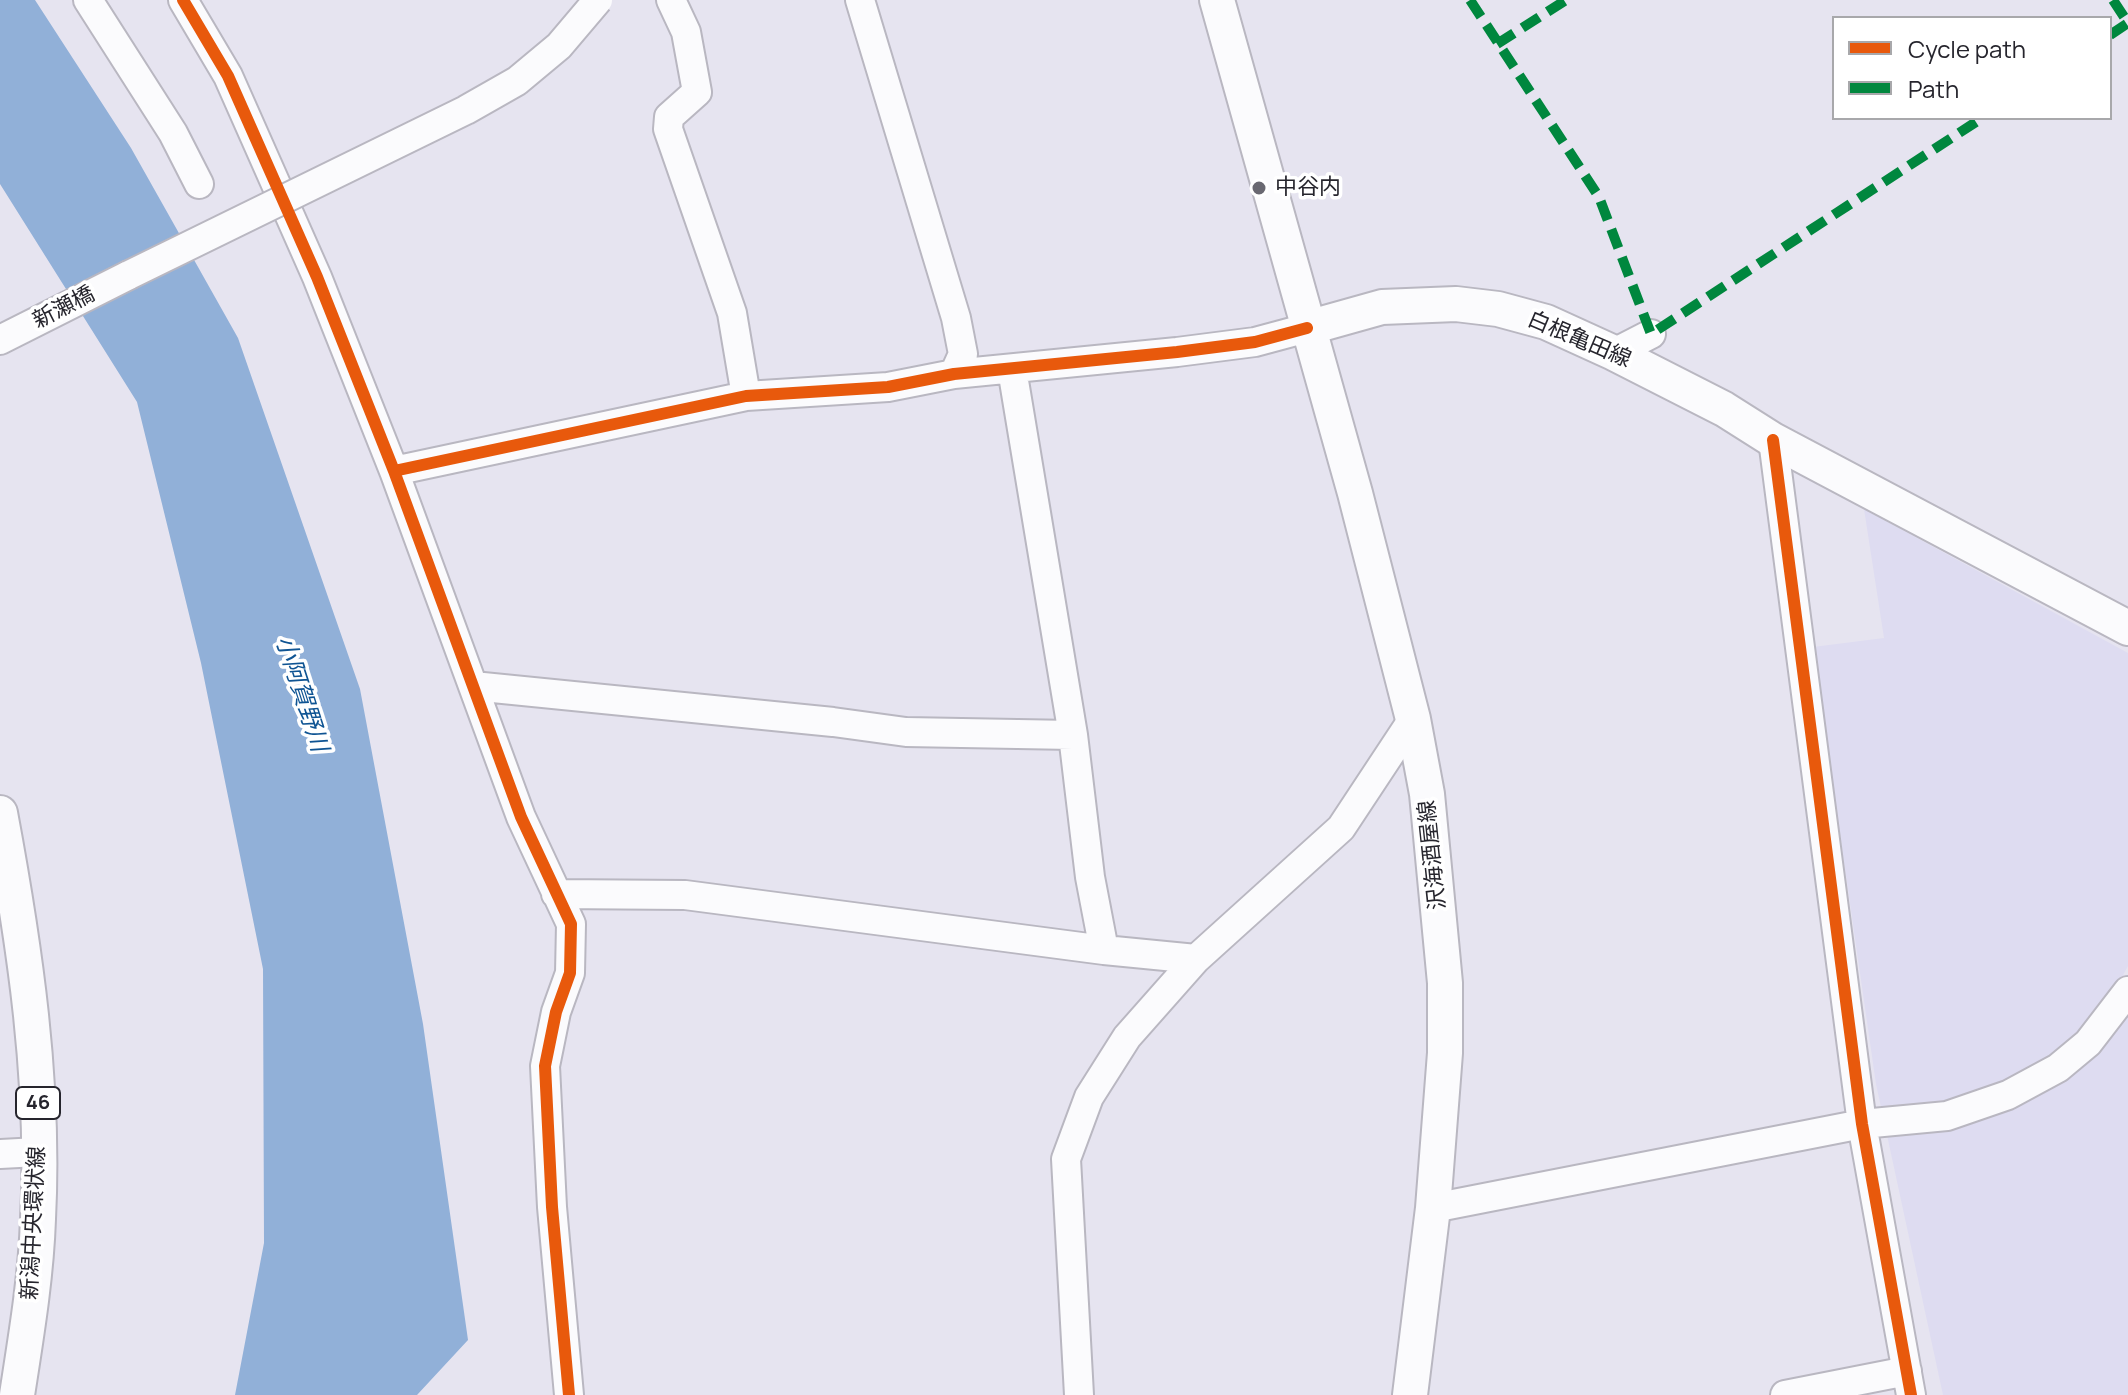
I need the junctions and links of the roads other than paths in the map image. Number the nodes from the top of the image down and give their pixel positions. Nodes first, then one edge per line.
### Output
1 (88, 0) edge
2 (183, 0) edge
3 (598, 0) edge
4 (671, 0) edge
5 (860, 0) edge
6 (1217, 0) edge
7 (199, 184) dead end
8 (1307, 328) junction
9 (1651, 334) dead end
10 (0, 340) edge
11 (1614, 353) junction
12 (1012, 369) junction
13 (954, 374) junction
14 (746, 396) junction
15 (1773, 440) junction
16 (394, 471) junction
17 (2128, 628) edge
18 (473, 686) junction
19 (1413, 719) junction
20 (1073, 735) junction
21 (0, 813) edge
22 (556, 894) junction
23 (1104, 950) junction
24 (1196, 959) junction
25 (2128, 991) edge
26 (1862, 1124) junction
27 (38, 1152) junction
28 (0, 1154) edge
29 (1433, 1208) junction
30 (1909, 1383) edge
31 (17, 1395) edge
32 (569, 1395) edge
33 (1079, 1395) edge
34 (1410, 1395) edge
35 (1785, 1395) edge

1 - 7 street
2 - 16 street
3 - 10 street, 新瀬橋, bridge
4 - 14 street
5 - 13 street
6 - 8 main road
8 - 11 main road, 白根亀田線
8 - 12 street
8 - 19 main road, 沢海酒屋線
9 - 11 street
11 - 15 main road, 白根亀田線
12 - 13 street
12 - 20 street
13 - 14 street
14 - 16 street
15 - 17 main road, 白根亀田線
15 - 26 street
16 - 18 street
18 - 20 street
18 - 22 street
19 - 24 street
19 - 29 main road, 沢海酒屋線
20 - 23 street
21 - 27 main road, 新潟中央環状線 / 46
22 - 23 street
22 - 32 street
23 - 24 street
24 - 33 street
25 - 26 street
26 - 29 street
26 - 30 street
27 - 28 street
27 - 31 main road, 新潟中央環状線 / 46
29 - 34 main road, 沢海酒屋線
30 - 35 street

